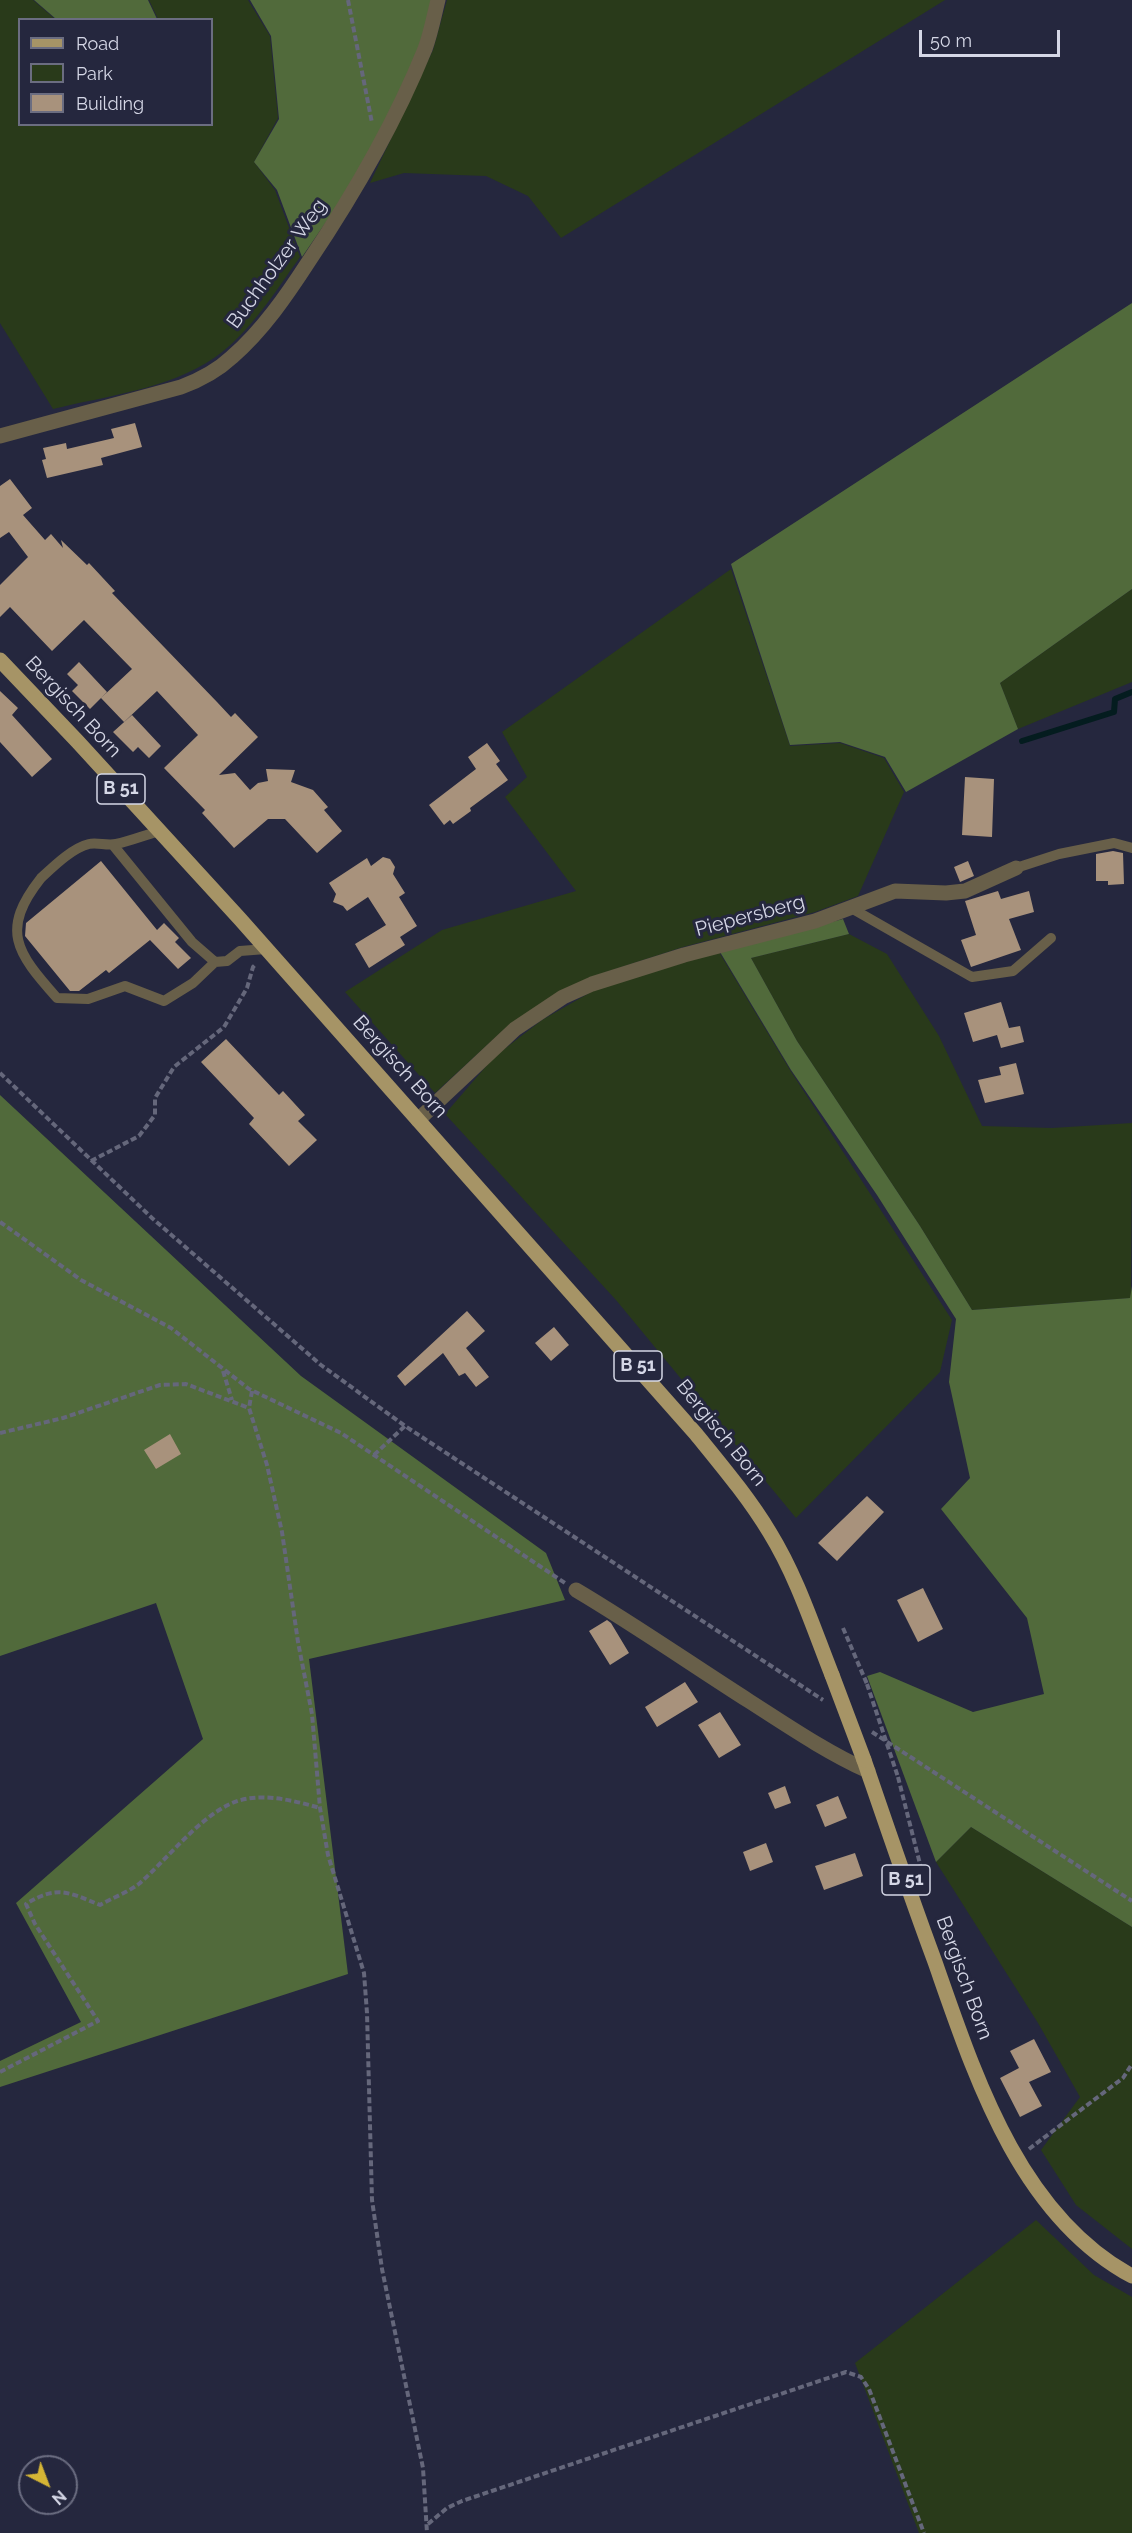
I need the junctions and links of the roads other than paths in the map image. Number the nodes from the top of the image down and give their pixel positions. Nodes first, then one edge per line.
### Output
1 (438, 0) edge
2 (0, 436) edge
3 (0, 660) edge
4 (160, 831) junction
5 (113, 845) junction
6 (1132, 848) edge
7 (1017, 868) joint
8 (851, 908) junction
9 (1050, 938) dead end
10 (266, 949) junction
11 (215, 962) junction
12 (418, 1120) junction
13 (576, 1590) road end
14 (866, 1766) junction
15 (1132, 2276) edge

1 - 2 street, Buchholzer Weg
3 - 4 main road, Bergisch Born / B 51
4 - 5 lane
4 - 10 main road, Bergisch Born / B 51
5 - 11 lane
5 - 11 lane
6 - 7 lane, Piepersberg
7 - 8 street, Piepersberg
8 - 9 lane
8 - 12 street, Piepersberg
10 - 11 lane
10 - 12 main road, Bergisch Born / B 51
12 - 14 main road, Bergisch Born / B 51, bridge
13 - 14 street
14 - 15 main road, Bergisch Born / B 51

